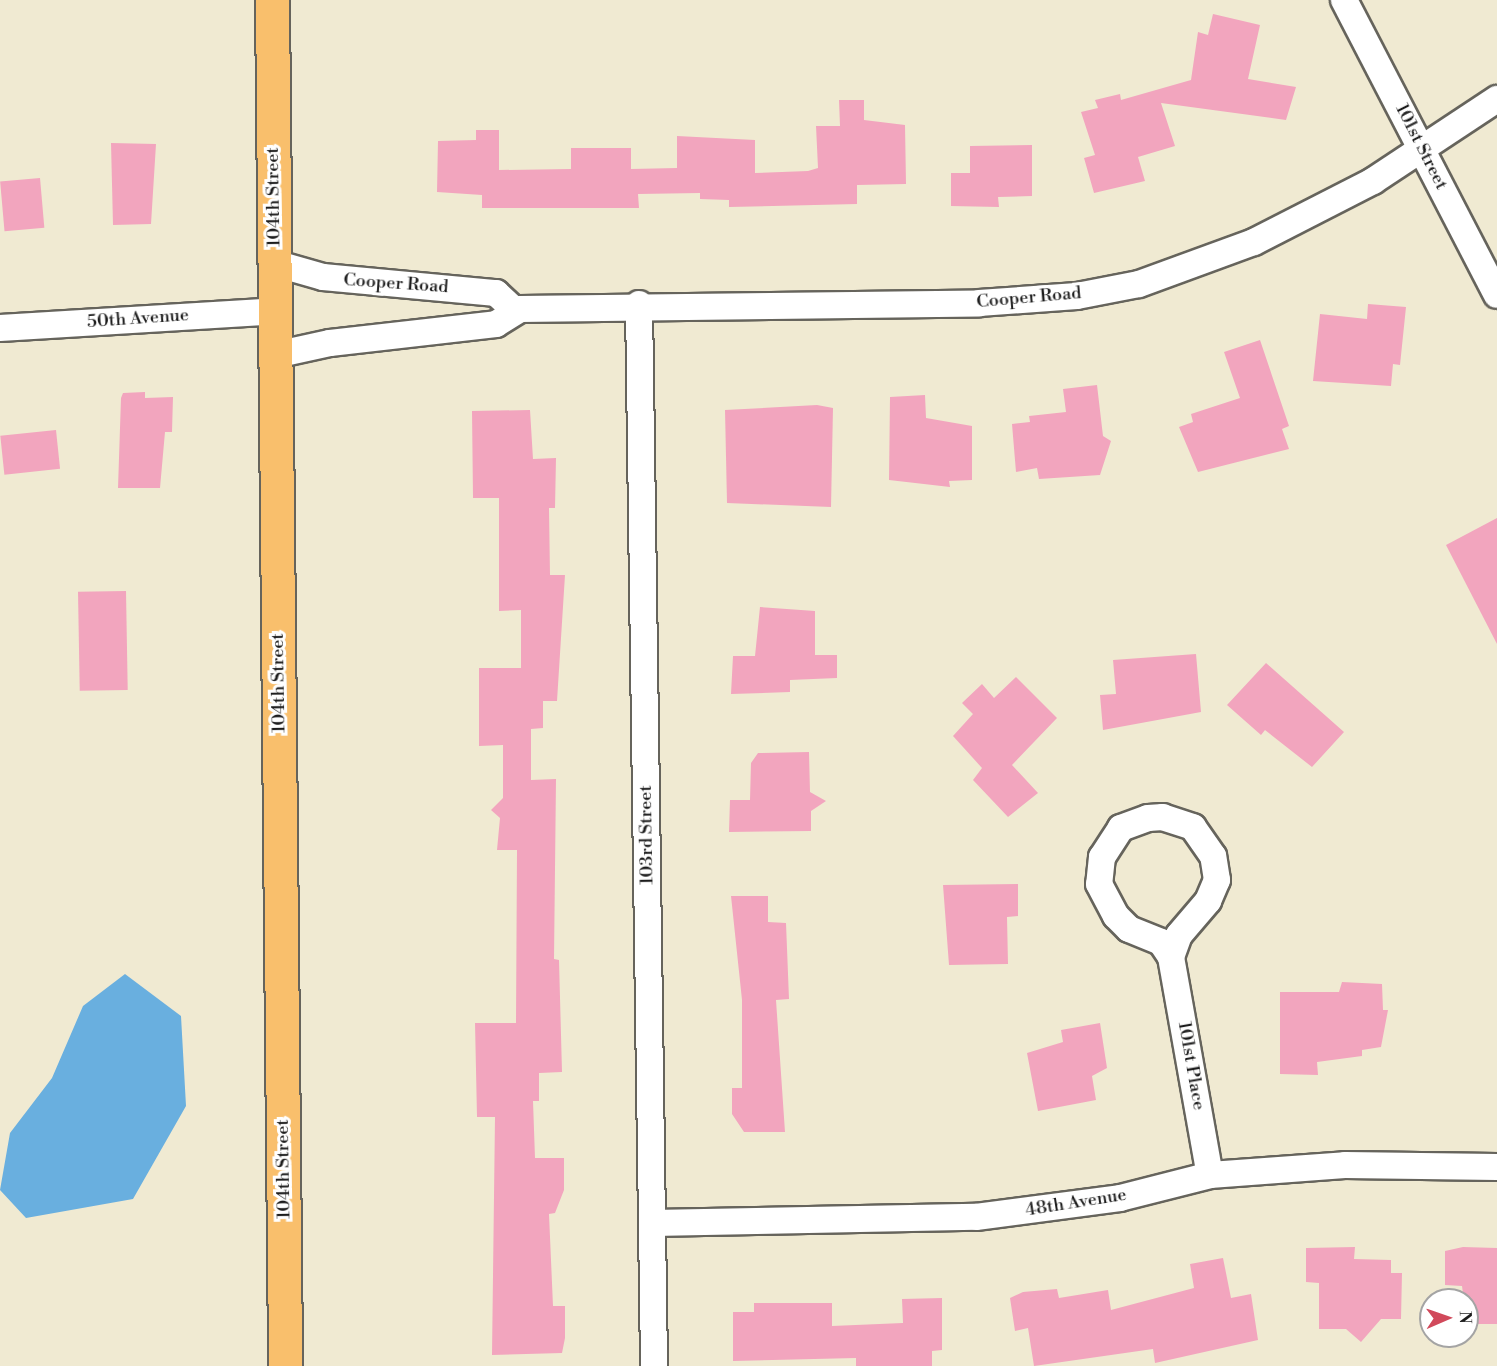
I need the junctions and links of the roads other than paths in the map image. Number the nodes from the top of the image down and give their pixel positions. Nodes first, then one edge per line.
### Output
1 (272, 0) edge
2 (1344, 0) edge
3 (1497, 99) edge
4 (1422, 150) junction
5 (274, 263) junction
6 (1497, 295) edge
7 (639, 304) junction
8 (514, 310) junction
9 (275, 311) junction
10 (0, 328) edge
11 (275, 355) junction
12 (1171, 957) junction
13 (1497, 1167) edge
14 (1210, 1175) junction
15 (653, 1223) junction
16 (285, 1366) edge
17 (654, 1366) edge

1 - 5 main road, 104th Street
2 - 4 street, 101st Street
3 - 4 street, Cooper Road
4 - 6 street, 101st Street
4 - 7 street, Cooper Road
5 - 8 street, Cooper Road
5 - 9 main road, 104th Street
7 - 8 street, Cooper Road
7 - 15 street, 103rd Street
8 - 11 street, Cooper Road
9 - 10 street, 50th Avenue
9 - 11 main road, 104th Street
11 - 16 main road, 104th Street
12 - 12 street
12 - 14 street, 101st Place
13 - 14 street, 48th Avenue
14 - 15 street, 48th Avenue
15 - 17 street, 103rd Street

